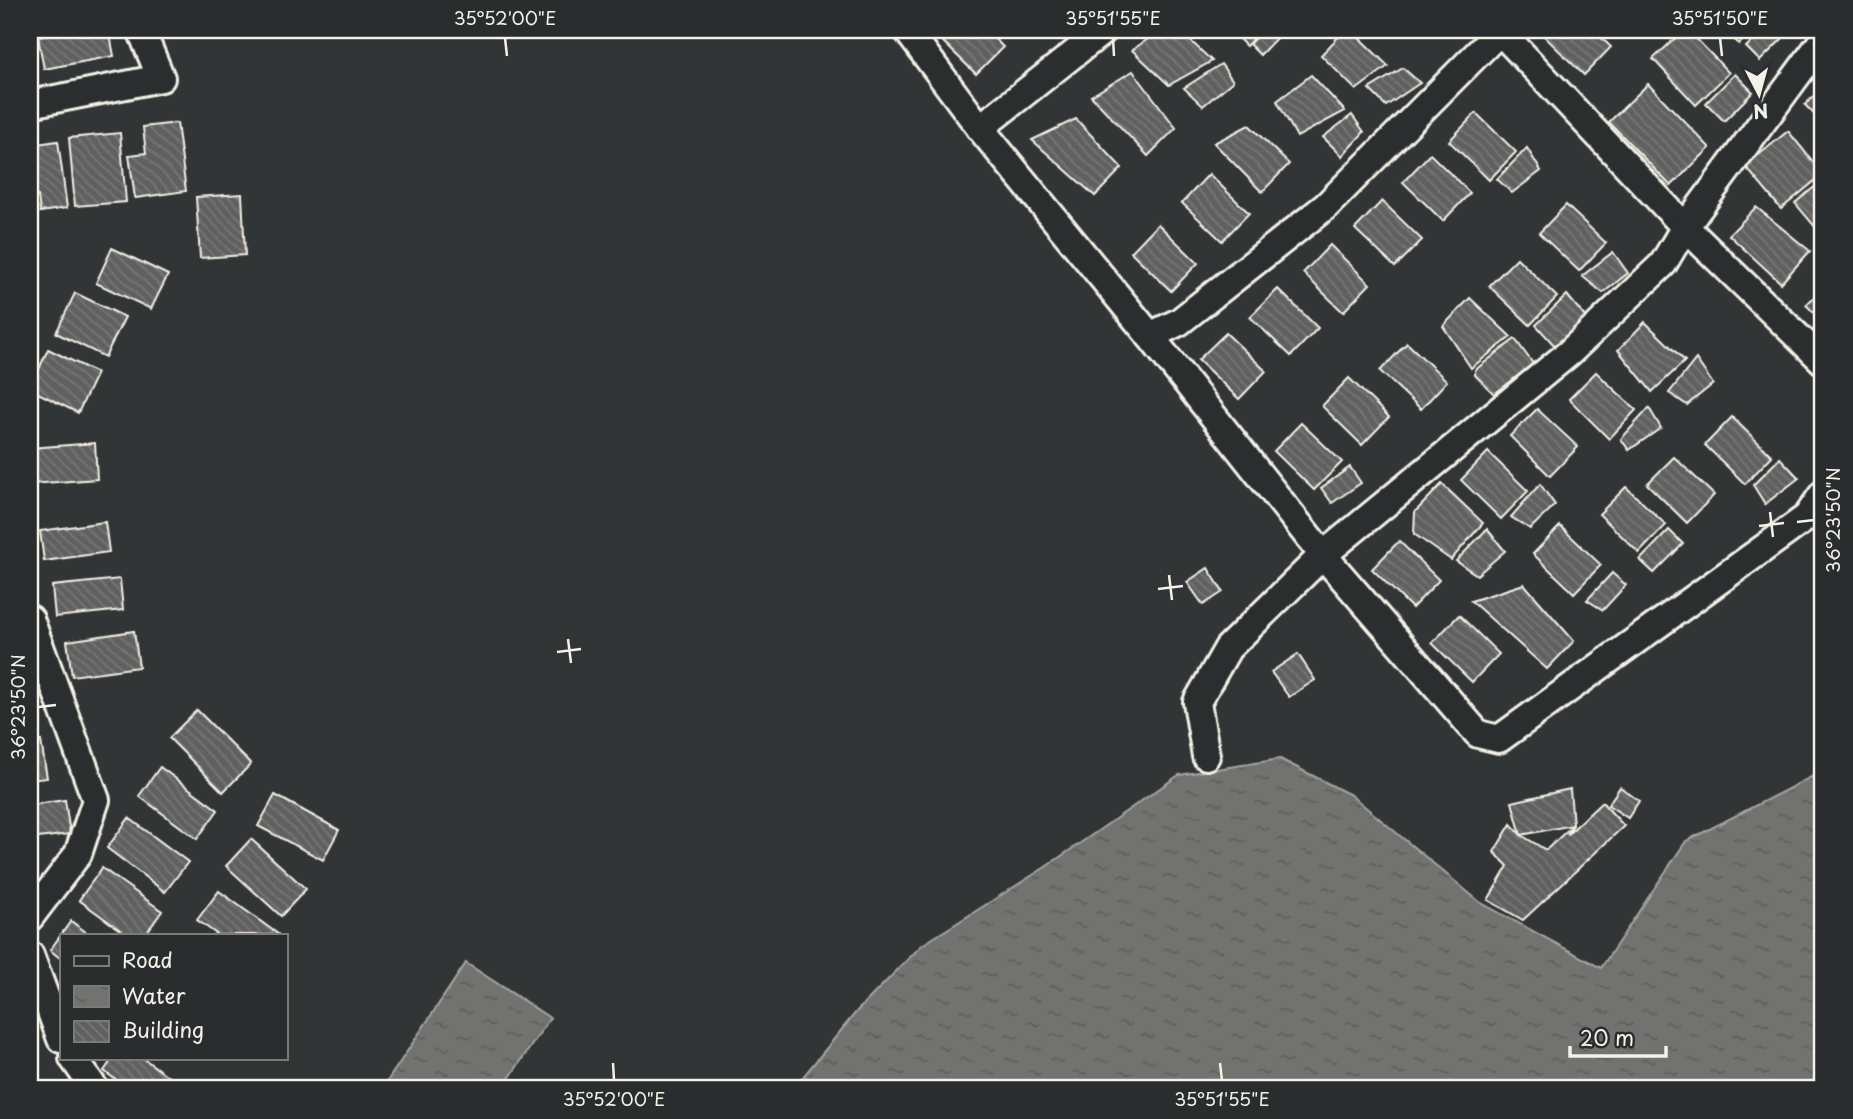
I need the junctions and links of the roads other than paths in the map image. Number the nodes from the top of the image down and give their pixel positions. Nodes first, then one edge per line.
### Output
1 (141, 30) edge
2 (907, 30) edge
3 (1104, 30) edge
4 (1500, 30) edge
5 (1823, 40) edge
6 (30, 104) edge
7 (980, 128) junction
8 (1685, 227) junction
9 (1150, 336) junction
10 (1823, 361) edge
11 (1823, 494) edge
12 (1323, 555) junction
13 (30, 619) edge
14 (1206, 756) dead end
15 (30, 917) edge
16 (30, 955) edge
17 (60, 1036) edge
18 (75, 1060) edge
19 (96, 1089) edge

1 - 6 street
2 - 7 street
3 - 7 street
4 - 8 street
4 - 9 street
5 - 8 street
7 - 9 street
8 - 10 street
8 - 12 street
9 - 12 street
11 - 12 street
12 - 14 street
13 - 15 street
16 - 17 street
18 - 19 street

